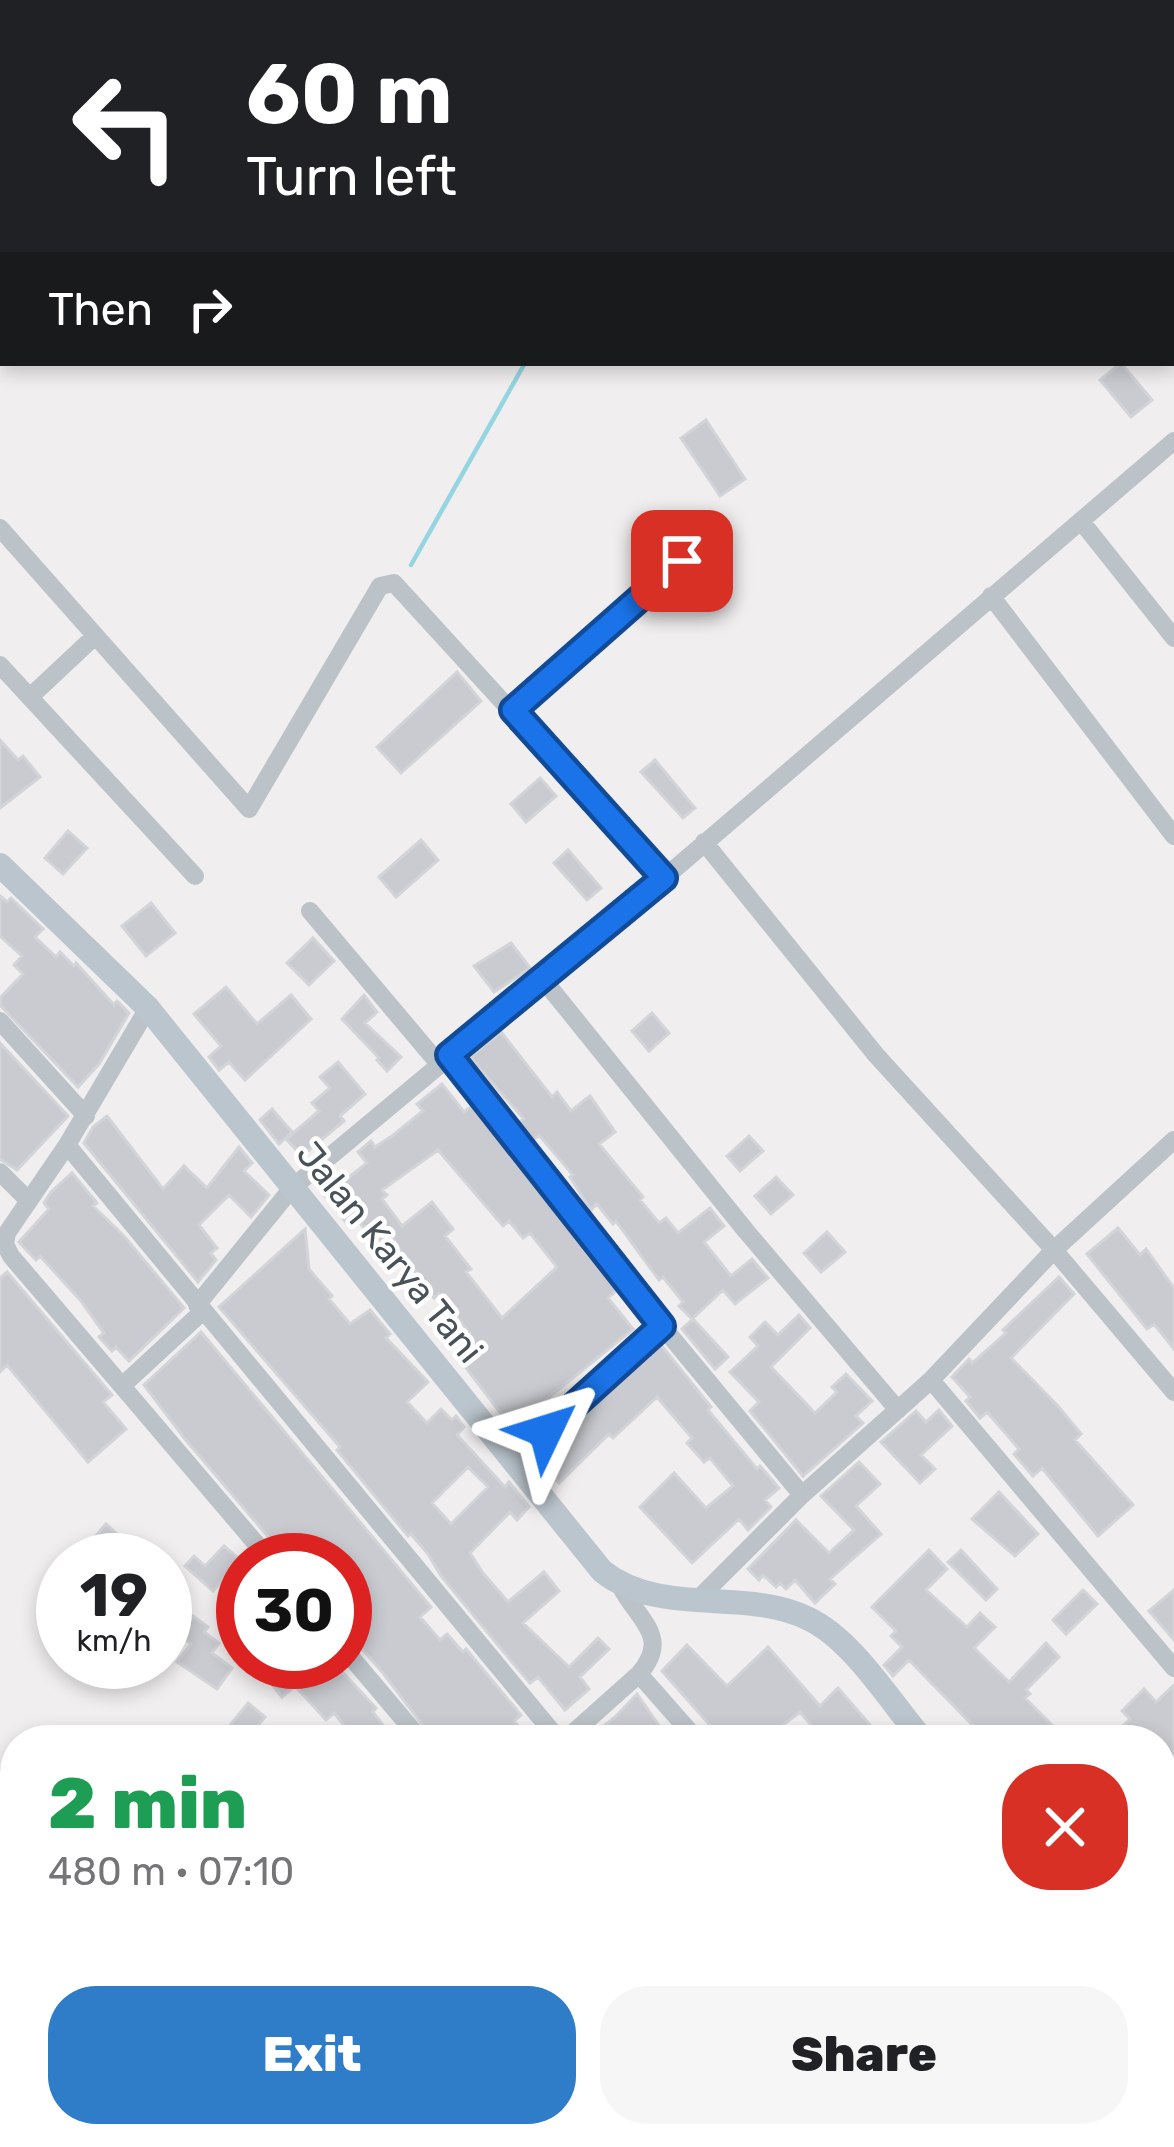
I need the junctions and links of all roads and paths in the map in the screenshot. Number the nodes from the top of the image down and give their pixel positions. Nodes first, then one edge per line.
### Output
1 (1170, 453) edge
2 (1082, 520) junction
3 (0, 528) edge
4 (716, 531) dead end
5 (991, 596) junction
6 (95, 636) junction
7 (1174, 638) edge
8 (0, 664) edge
9 (29, 697) junction
10 (513, 710) junction
11 (1174, 836) edge
12 (704, 842) junction
13 (0, 865) edge
14 (195, 877) dead end
15 (664, 878) junction
16 (310, 911) dead end
17 (542, 978) junction
18 (148, 1008) junction
19 (0, 1022) edge
20 (444, 1060) junction
21 (86, 1116) junction
22 (1174, 1140) edge
23 (68, 1145) junction
24 (0, 1172) edge
25 (292, 1188) junction
26 (29, 1201) junction
27 (1054, 1250) junction
28 (200, 1308) junction
29 (662, 1326) junction
30 (932, 1380) junction
31 (122, 1386) junction
32 (1174, 1392) edge
33 (898, 1410) junction
34 (512, 1460) junction
35 (802, 1495) junction
36 (247, 1533) edge
37 (620, 1585) junction
38 (697, 1600) junction
39 (1174, 1668) edge
40 (639, 1674) junction
41 (372, 1682) edge
42 (408, 1725) edge
43 (549, 1725) edge
44 (580, 1725) edge
45 (684, 1725) edge
46 (910, 1725) edge

1 - 2 street
2 - 5 street
2 - 7 street
3 - 6 street
4 - 10 street
5 - 11 street
5 - 12 street
6 - 9 street
6 - 10 street
8 - 9 street
9 - 14 street
10 - 15 street
12 - 15 street
12 - 27 street
13 - 18 street, Jalan Karya Tani
15 - 17 street
16 - 20 street
17 - 20 street
17 - 33 street
18 - 21 street
18 - 25 street, Jalan Karya Tani
19 - 21 street
20 - 25 street
20 - 29 street
21 - 23 street
22 - 27 street
23 - 26 street
23 - 28 street
24 - 26 street
25 - 28 street
25 - 34 street, Jalan Karya Tani
26 - 31 street
27 - 30 street
27 - 32 street
28 - 31 street
28 - 43 street
29 - 34 street
29 - 35 street
30 - 33 street
30 - 39 street
31 - 36 street
33 - 35 street
34 - 37 street, Jalan Karya Tani
35 - 38 street
37 - 38 street
37 - 40 street
38 - 46 street
40 - 44 street
40 - 45 street
41 - 42 street

